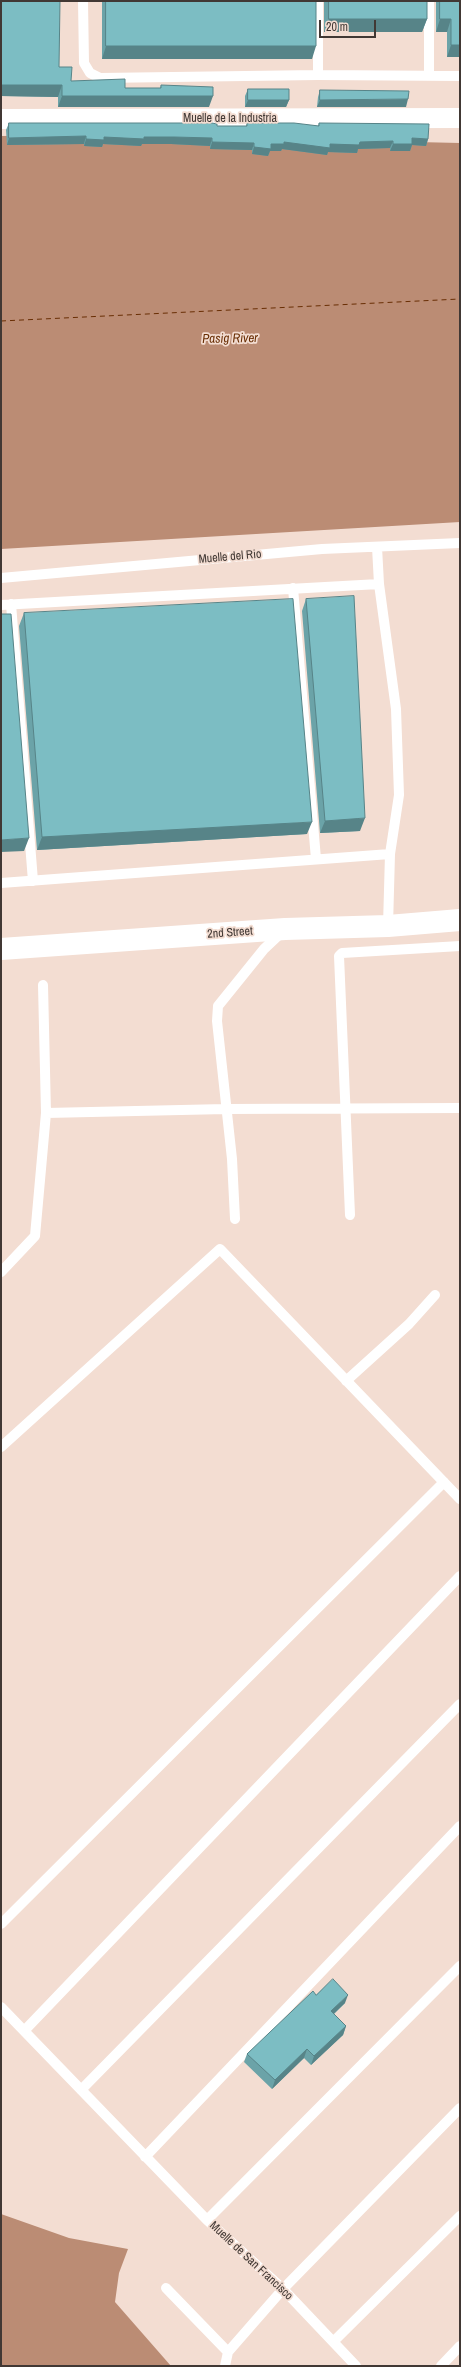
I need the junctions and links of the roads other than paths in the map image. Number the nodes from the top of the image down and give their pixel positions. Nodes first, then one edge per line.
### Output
1 (83, 1) edge
2 (318, 1) edge
3 (430, 1) edge
4 (318, 75) junction
5 (429, 76) junction
6 (460, 76) edge
7 (460, 118) edge
8 (1, 119) edge
9 (460, 543) edge
10 (377, 547) junction
11 (1, 578) edge
12 (379, 584) junction
13 (293, 588) junction
14 (6, 604) edge
15 (390, 854) junction
16 (316, 859) junction
17 (33, 881) junction
18 (1, 883) edge
19 (460, 920) edge
20 (388, 926) junction
21 (285, 929) junction
22 (460, 946) edge
23 (1, 949) edge
24 (43, 985) dead end
25 (345, 1108) junction
26 (460, 1108) edge
27 (226, 1109) junction
28 (46, 1113) junction
29 (350, 1215) dead end
30 (235, 1219) dead end
31 (1, 1272) edge
32 (435, 1295) dead end
33 (346, 1381) junction
34 (1, 1447) edge
35 (444, 1482) junction
36 (460, 1499) edge
37 (460, 1576) edge
38 (460, 1704) edge
39 (460, 1826) edge
40 (1, 1924) edge
41 (460, 1966) edge
42 (1, 2007) edge
43 (24, 2031) junction
44 (82, 2090) junction
45 (460, 2108) edge
46 (145, 2157) junction
47 (460, 2216) edge
48 (207, 2220) junction
49 (166, 2288) dead end
50 (283, 2289) junction
51 (334, 2341) junction
52 (460, 2346) edge
53 (228, 2352) junction
54 (226, 2366) edge
55 (356, 2366) edge
56 (441, 2366) edge

1 - 4 lane
2 - 4 lane
3 - 5 lane
4 - 5 lane
5 - 6 lane
7 - 8 street, Muelle de la Industria
9 - 10 lane, Muelle del Rio
10 - 11 lane, Muelle del Rio
10 - 12 lane
12 - 13 lane
12 - 15 lane
13 - 14 lane
13 - 16 lane
14 - 17 lane
15 - 16 lane
15 - 20 lane
16 - 17 lane
17 - 18 lane
19 - 20 street, 2nd Street
20 - 21 street, 2nd Street
21 - 23 street, 2nd Street
21 - 27 lane
22 - 25 lane
24 - 28 lane
25 - 26 lane
25 - 27 lane
25 - 29 lane
27 - 28 lane
27 - 30 lane
28 - 31 lane
32 - 33 lane
33 - 34 lane
33 - 35 lane
35 - 36 lane
35 - 40 lane
37 - 43 lane
38 - 44 lane
39 - 46 lane
41 - 48 lane
42 - 43 lane, Muelle de San Francisco
43 - 44 lane, Muelle de San Francisco
44 - 46 lane, Muelle de San Francisco
45 - 50 lane
46 - 48 lane, Muelle de San Francisco
47 - 51 lane
48 - 50 lane, Muelle de San Francisco
49 - 53 lane
50 - 51 lane, Muelle de San Francisco
50 - 53 lane
51 - 55 lane, Muelle de San Francisco
52 - 56 lane
53 - 54 lane

